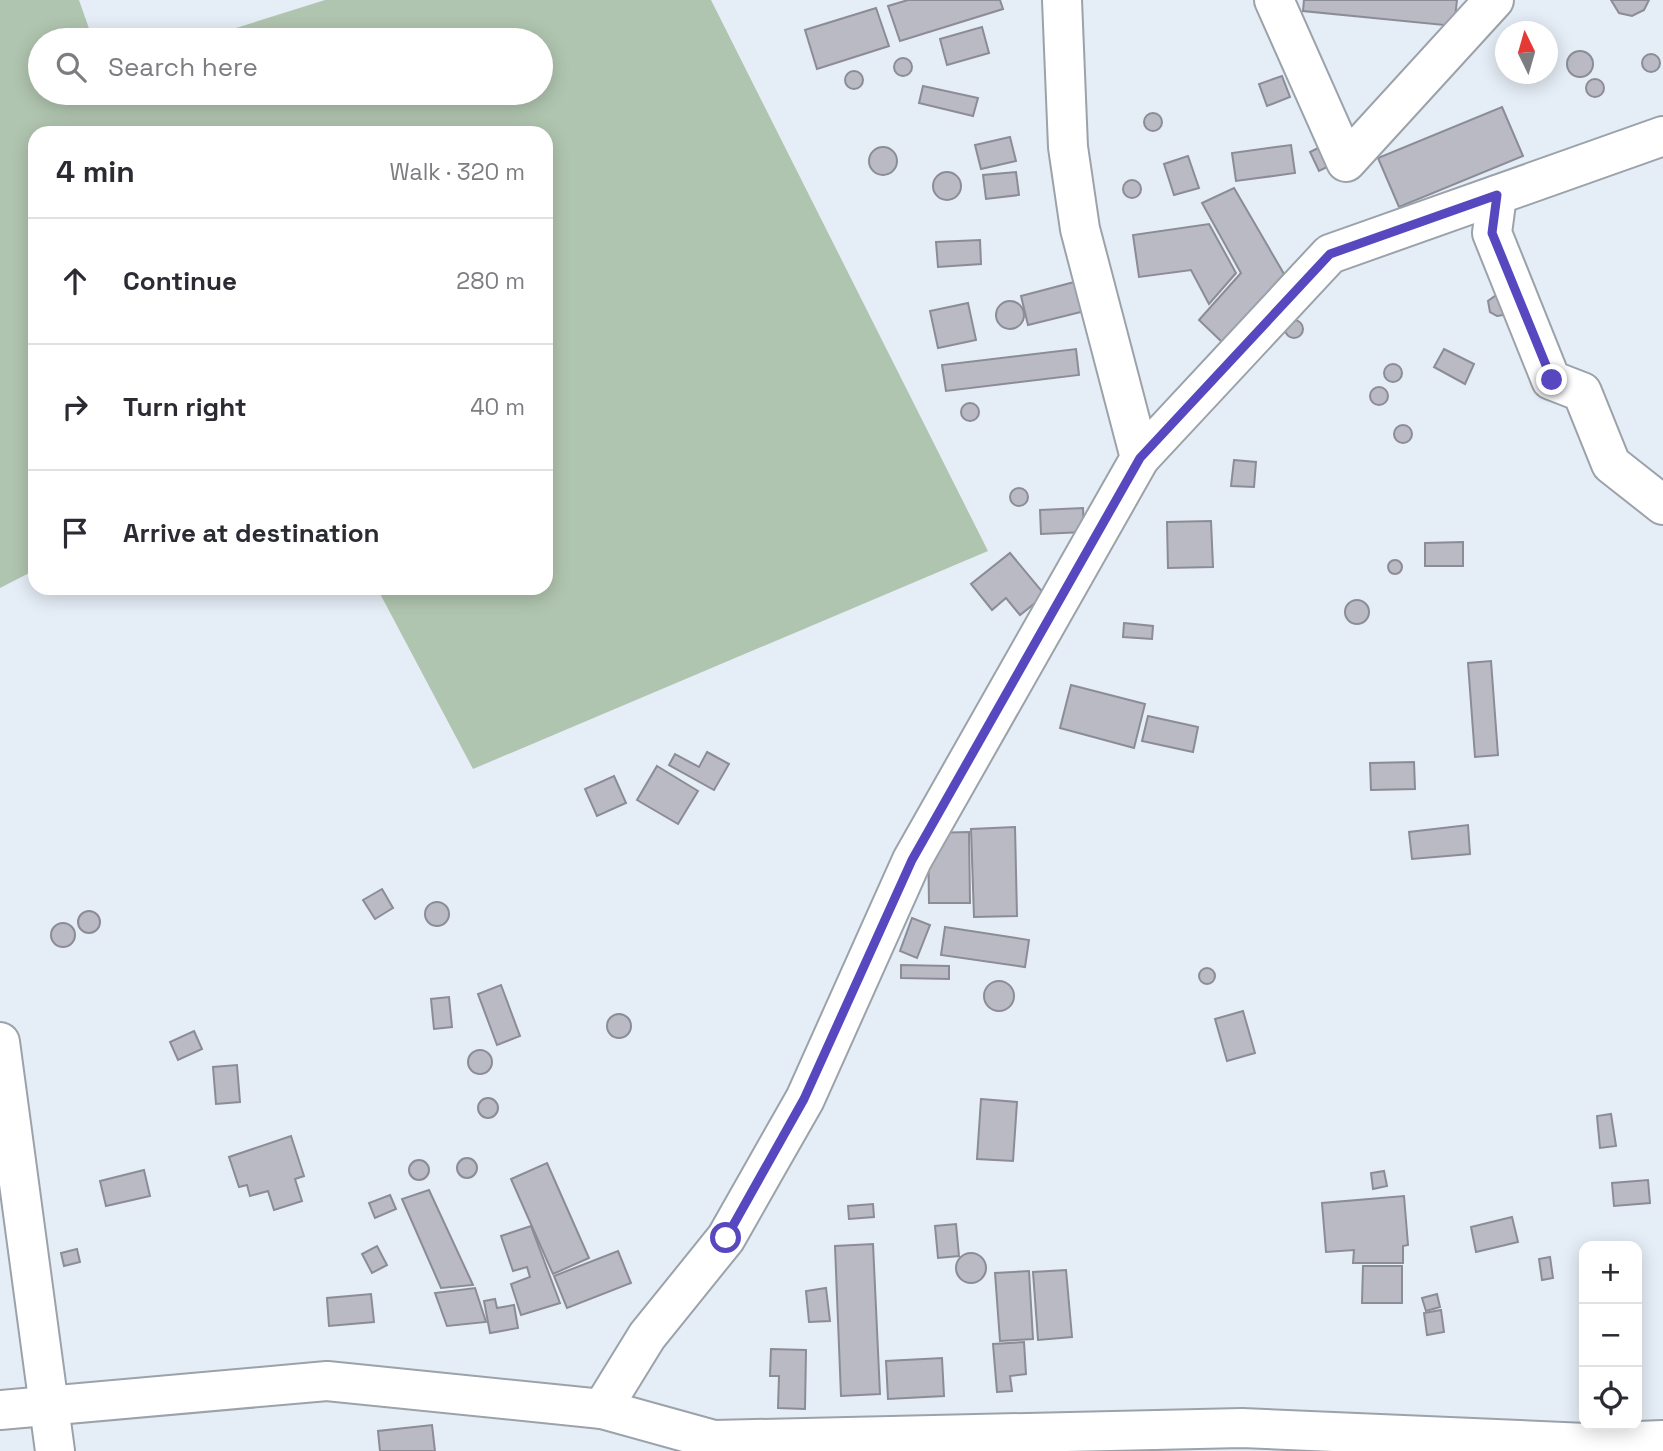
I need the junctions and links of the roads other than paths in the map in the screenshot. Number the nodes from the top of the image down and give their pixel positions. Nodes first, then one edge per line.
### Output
1 (1062, 0) edge
2 (1274, 0) edge
3 (1494, 0) edge
4 (1663, 136) edge
5 (1497, 195) junction
6 (1140, 458) junction
7 (1663, 505) edge
8 (0, 1042) edge
9 (52, 1407) junction
10 (602, 1409) junction
11 (0, 1410) edge
12 (1663, 1440) edge
13 (713, 1445) edge
14 (55, 1451) edge

1 - 6 street
2 - 3 street
4 - 5 street
5 - 6 street
5 - 7 street
6 - 10 street
8 - 9 street
9 - 10 street
9 - 11 street
9 - 14 street
10 - 13 street
12 - 13 street

